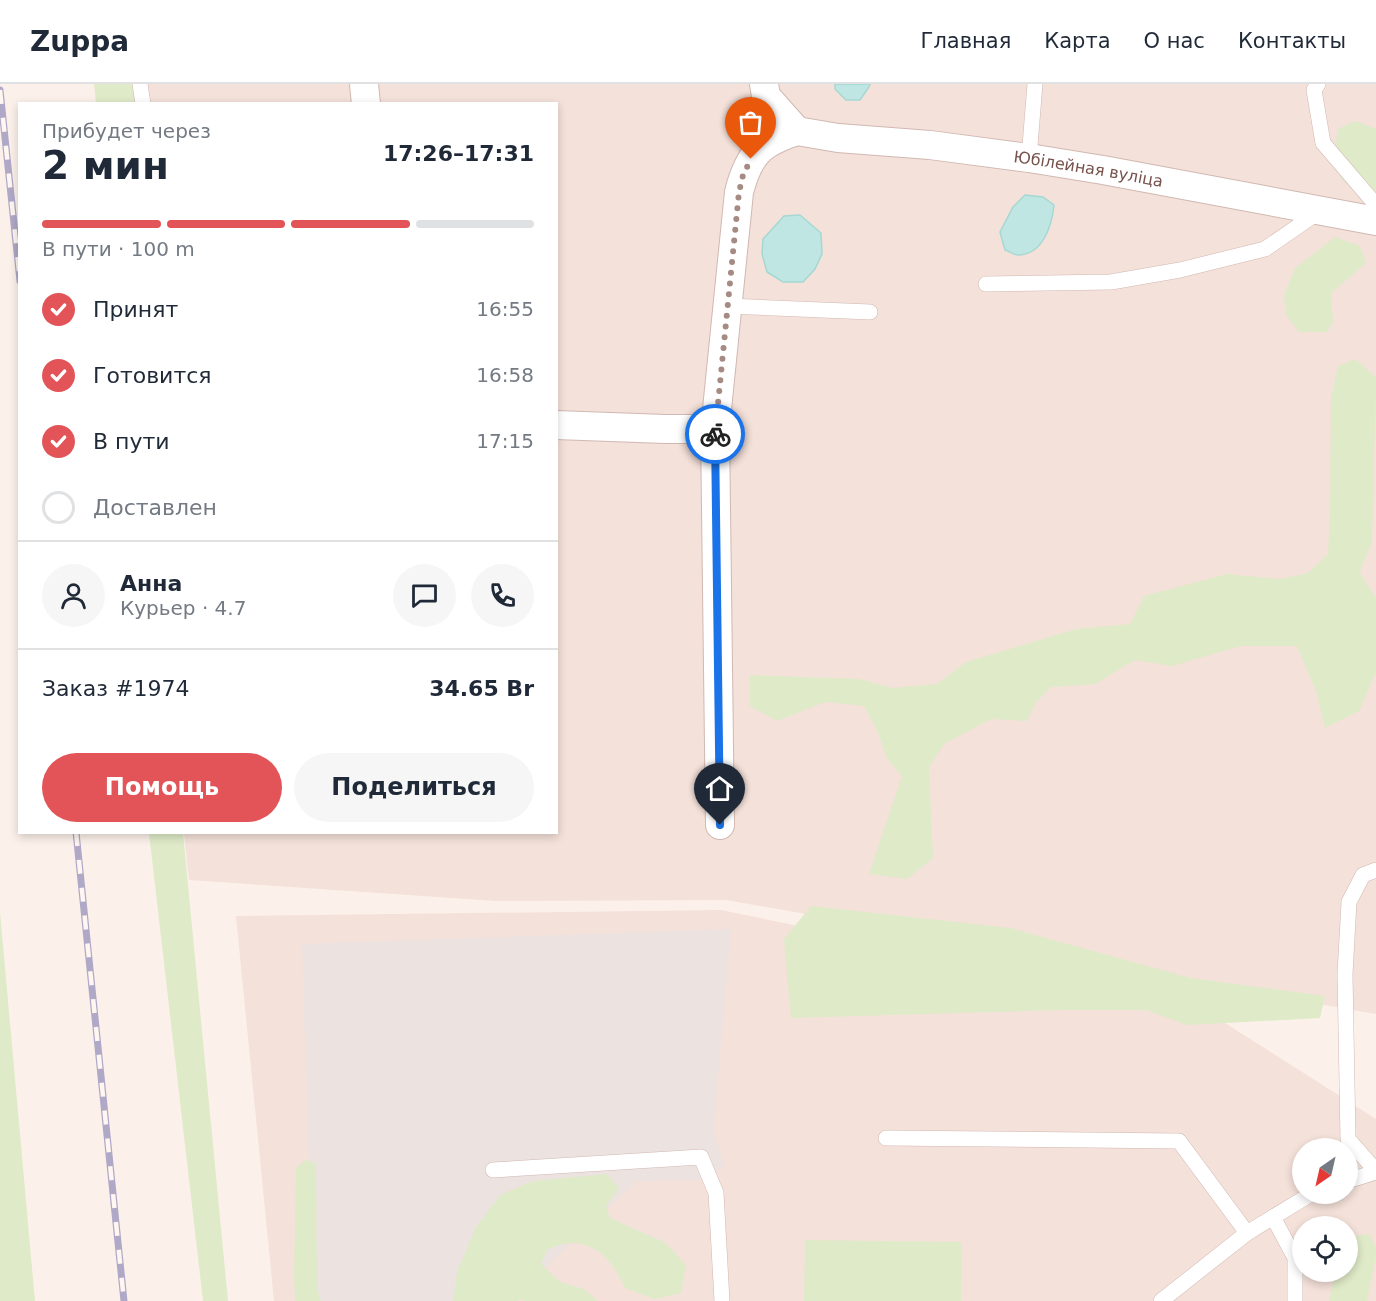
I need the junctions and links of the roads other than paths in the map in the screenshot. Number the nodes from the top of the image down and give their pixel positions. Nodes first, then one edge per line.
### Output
1 (140, 84) edge
2 (364, 84) edge
3 (764, 84) edge
4 (1035, 84) edge
5 (1318, 84) edge
6 (143, 102) edge
7 (366, 102) edge
8 (797, 131) junction
9 (1029, 158) junction
10 (1376, 205) edge
11 (1320, 211) junction
12 (1376, 221) edge
13 (986, 284) dead end
14 (727, 306) junction
15 (870, 312) dead end
16 (558, 425) edge
17 (715, 429) junction
18 (720, 825) dead end
19 (1376, 870) edge
20 (886, 1138) dead end
21 (493, 1170) dead end
22 (1376, 1172) edge
23 (1358, 1178) edge
24 (1294, 1204) edge
25 (1273, 1217) junction
26 (1247, 1233) junction
27 (722, 1301) edge
28 (1161, 1301) edge
29 (1295, 1301) edge

1 - 6 lane
2 - 7 street
3 - 8 street
4 - 9 lane
5 - 10 lane
8 - 9 street, Юбілейная вуліца
8 - 14 street
9 - 11 street, Юбілейная вуліца
11 - 12 street, Юбілейная вуліца
11 - 13 lane
14 - 15 lane
14 - 17 street
16 - 17 street
17 - 18 street
19 - 22 lane
20 - 26 lane
21 - 27 lane
22 - 23 lane
24 - 25 lane
25 - 26 lane
25 - 29 lane
26 - 28 lane

